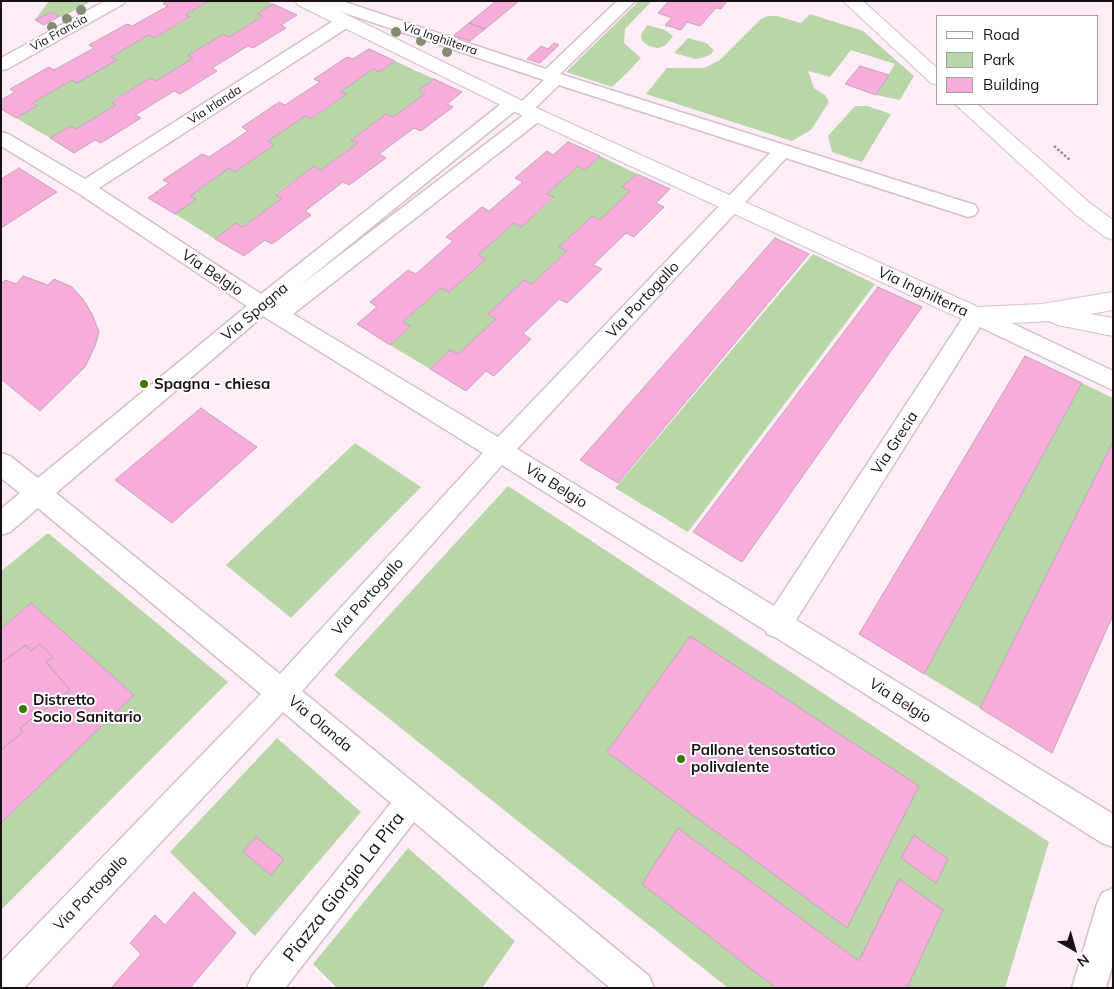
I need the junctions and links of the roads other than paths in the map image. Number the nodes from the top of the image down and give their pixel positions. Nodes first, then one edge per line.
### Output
1 (117, 1) edge
2 (304, 1) edge
3 (324, 1) edge
4 (627, 1) edge
5 (852, 1) edge
6 (344, 22) junction
7 (1, 65) edge
8 (552, 77) junction
9 (936, 77) edge
10 (966, 105) edge
11 (524, 109) junction
12 (1, 138) edge
13 (782, 151) junction
14 (85, 188) junction
15 (732, 205) junction
16 (1083, 209) junction
17 (968, 210) dead end
18 (1113, 232) edge
19 (1113, 250) edge
20 (1113, 301) edge
21 (269, 310) junction
22 (1042, 313) junction
23 (976, 316) junction
24 (1113, 327) edge
25 (1113, 381) edge
26 (500, 451) junction
27 (1, 463) edge
28 (39, 494) junction
29 (1, 524) edge
30 (777, 625) junction
31 (282, 692) junction
32 (412, 800) junction
33 (1113, 832) edge
34 (1113, 904) edge
35 (277, 983) edge
36 (1, 987) edge
37 (637, 988) edge
38 (1089, 988) edge

1 - 7 street, Via Francia
2 - 6 street, Via Inghilterra
3 - 8 street, Via Inghilterra
4 - 8 street
5 - 9 street
6 - 11 street, Via Inghilterra
6 - 14 street, Via Irlanda
8 - 11 street
8 - 13 street, Via Inghilterra
10 - 16 street
11 - 15 street, Via Inghilterra
11 - 21 street, Via Spagna
12 - 14 street, Via Belgio
13 - 15 street
13 - 17 street, Via Inghilterra
14 - 21 street, Via Belgio
15 - 23 street, Via Inghilterra
15 - 26 street, Via Portogallo
16 - 18 street
16 - 19 street
20 - 22 street
21 - 26 street, Via Belgio
21 - 28 street, Via Spagna
22 - 23 street
22 - 24 street
23 - 25 street, Via Inghilterra
23 - 30 street, Via Grecia
26 - 30 street, Via Belgio
26 - 31 street, Via Portogallo
27 - 28 street, Via Olanda
28 - 29 street, Via Spagna
28 - 31 street, Via Olanda
30 - 33 street, Via Belgio
31 - 32 street, Via Olanda
31 - 36 street, Via Portogallo
32 - 35 street, Piazza Giorgio La Pira
32 - 37 street, Via Olanda
34 - 38 street

